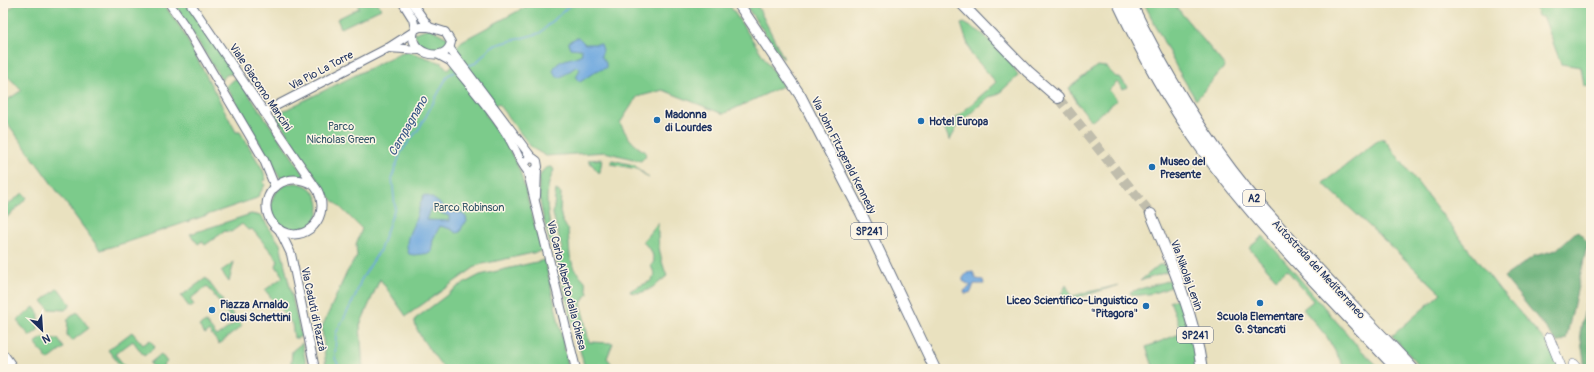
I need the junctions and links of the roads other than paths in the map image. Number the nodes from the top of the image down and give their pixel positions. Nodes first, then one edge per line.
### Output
1 (169, 3) edge
2 (190, 3) edge
3 (403, 3) edge
4 (412, 3) edge
5 (738, 3) edge
6 (961, 3) edge
7 (1119, 3) edge
8 (1130, 3) edge
9 (429, 27) junction
10 (414, 30) junction
11 (388, 48) junction
12 (421, 50) junction
13 (451, 56) junction
14 (1058, 98) tunnel mouth
15 (264, 112) junction
16 (509, 131) junction
17 (532, 158) junction
18 (537, 168) junction
19 (526, 169) junction
20 (313, 185) junction
21 (275, 187) junction
22 (536, 207) junction
23 (1151, 214) tunnel mouth
24 (279, 229) junction
25 (300, 234) junction
26 (291, 254) junction
27 (1549, 337) dead end
28 (3, 356) edge
29 (13, 369) edge
30 (315, 369) edge
31 (576, 369) edge
32 (935, 369) edge
33 (1202, 369) edge
34 (1398, 369) edge
35 (1412, 369) edge
36 (1562, 369) edge

1 - 21 street
2 - 15 street, Viale Giacomo Mancini
3 - 10 street
4 - 9 street
5 - 32 main road, Via John Fitzgerald Kennedy / SP241
6 - 14 main road
7 - 34 highway, Autostrada del Mediterraneo / A2
8 - 35 highway, Autostrada del Mediterraneo / A2
9 - 10 street
9 - 13 street
10 - 11 street, Via Pio La Torre
10 - 12 street
11 - 12 street
11 - 15 street, Via Pio La Torre
12 - 13 street
13 - 16 street
15 - 20 street, Viale Giacomo Mancini
16 - 17 street
16 - 19 street, Via Carlo Alberto dalla Chiesa
17 - 18 street
17 - 19 street
18 - 19 street
18 - 22 street, Via Carlo Alberto dalla Chiesa
19 - 22 street, Via Carlo Alberto dalla Chiesa
20 - 21 street
20 - 25 street, Viale Giacomo Mancini
21 - 24 street
22 - 31 street, Via Carlo Alberto dalla Chiesa
23 - 33 main road, Via Nikolaj Lenin / SP241
24 - 25 street
24 - 26 street, Via Caduti di Razzà
25 - 26 street
26 - 30 street, Via Caduti di Razzà
27 - 36 main road
28 - 29 main road

